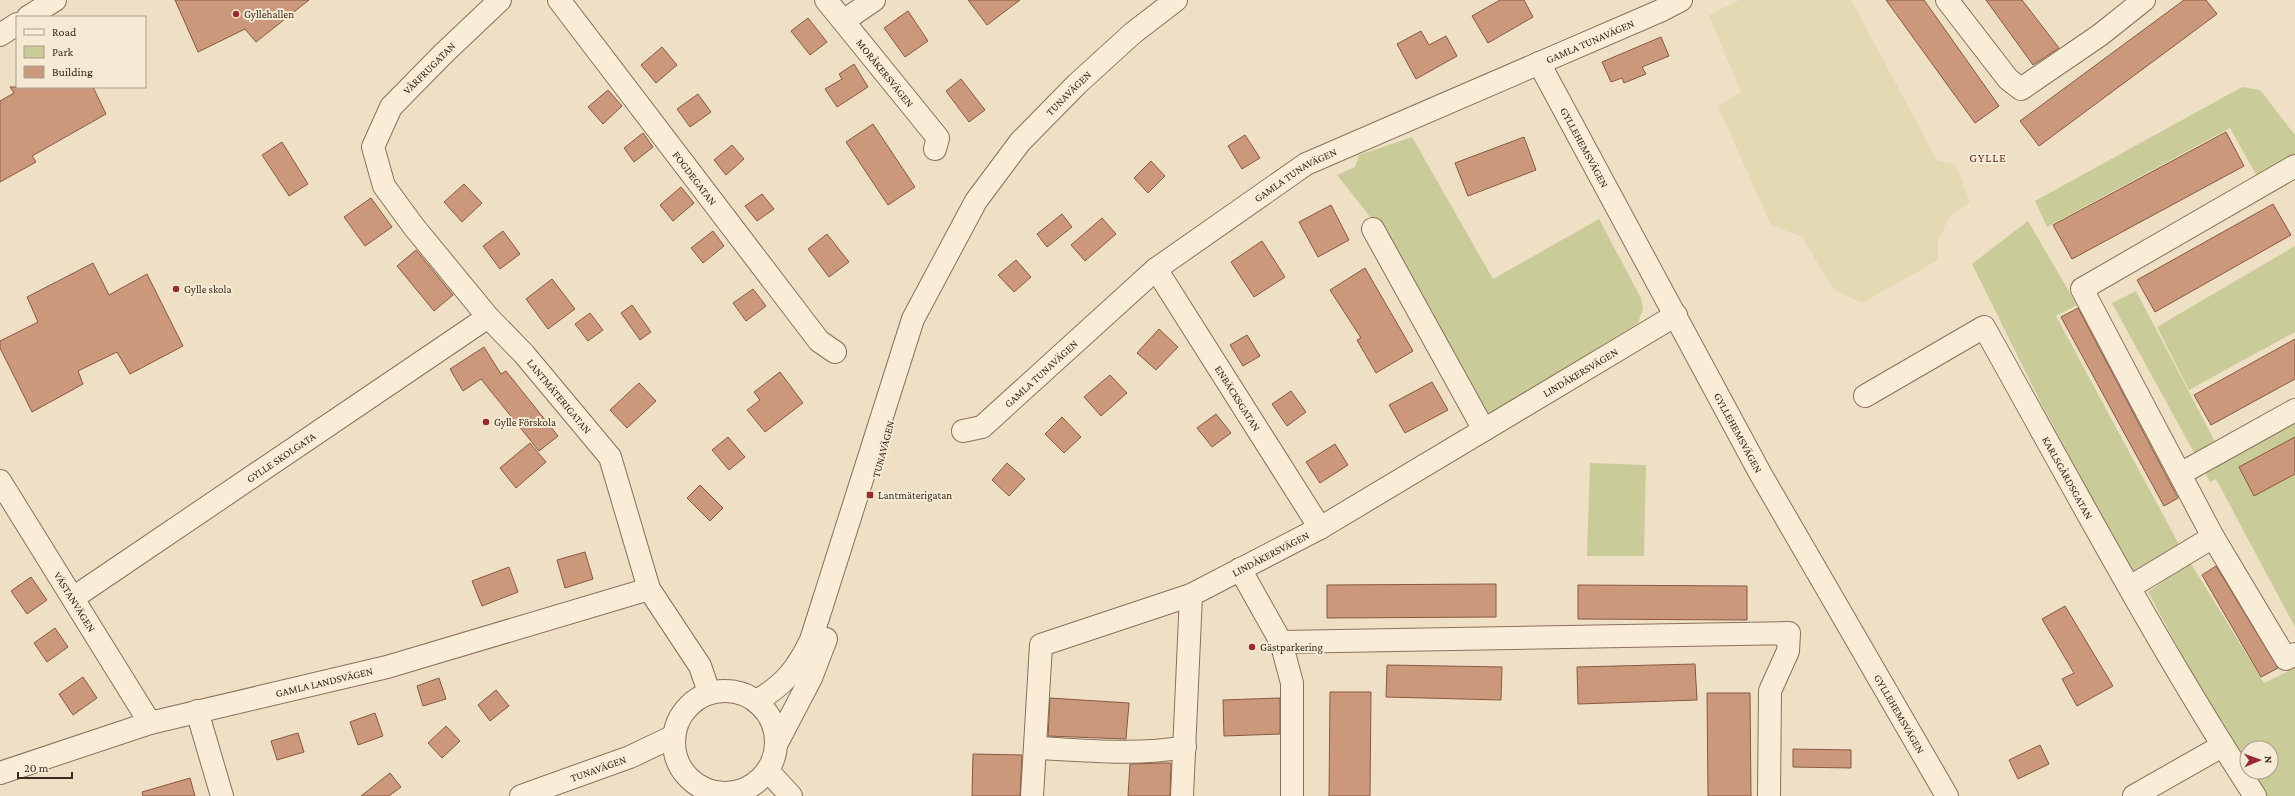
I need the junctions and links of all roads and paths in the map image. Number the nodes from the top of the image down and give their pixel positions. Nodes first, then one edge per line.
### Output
1 (55, 0) edge
2 (500, 0) edge
3 (559, 0) edge
4 (826, 0) edge
5 (874, 0) edge
6 (1176, 0) edge
7 (1681, 0) edge
8 (1947, 0) edge
9 (2144, 0) edge
10 (30, 16) edge
11 (845, 20) junction
12 (16, 25) edge
13 (0, 35) edge
14 (1539, 63) junction
15 (373, 147) joint
16 (935, 149) dead end
17 (2295, 166) edge
18 (976, 201) junction
19 (1373, 229) dead end
20 (1156, 269) junction
21 (1676, 315) junction
22 (488, 318) junction
23 (835, 352) dead end
24 (1865, 396) dead end
25 (2295, 410) edge
26 (1484, 430) junction
27 (963, 431) dead end
28 (2180, 474) junction
29 (0, 481) edge
30 (1320, 528) junction
31 (2213, 537) junction
32 (1240, 569) junction
33 (2130, 587) junction
34 (649, 589) junction
35 (1191, 595) junction
36 (73, 598) junction
37 (1281, 642) junction
38 (2295, 654) edge
39 (709, 692) junction
40 (757, 701) junction
41 (197, 711) junction
42 (150, 723) junction
43 (674, 736) junction
44 (777, 743) junction
45 (2222, 746) junction
46 (1185, 747) junction
47 (1035, 748) junction
48 (768, 771) junction
49 (0, 773) edge
50 (711, 794) edge
51 (222, 796) edge
52 (521, 796) edge
53 (791, 796) edge
54 (1032, 796) edge
55 (1182, 796) edge
56 (1292, 796) edge
57 (1768, 796) edge
58 (1948, 796) edge
59 (2134, 796) edge
60 (2255, 796) edge

1 - 10 street
2 - 15 street, VÅRFRUGATAN
3 - 23 street, FOGDEGATAN
4 - 11 street, MORÅKERSVÄGEN
5 - 11 street
6 - 18 street, TUNAVÄGEN
7 - 14 street, GAMLA TUNAVÄGEN
8 - 9 street
11 - 16 street, MORÅKERSVÄGEN
12 - 13 street
14 - 20 street, GAMLA TUNAVÄGEN
14 - 21 street, GYLLEHEMSVÄGEN
15 - 22 street, LANTMÄTERIGATAN
17 - 28 street
18 - 40 street, TUNAVÄGEN
18 - 44 street, TUNAVÄGEN
19 - 26 street
20 - 27 street, GAMLA TUNAVÄGEN
20 - 30 street, ENBÄCKSGATAN
21 - 26 street, LINDÅKERSVÄGEN
21 - 58 street, GYLLEHEMSVÄGEN
22 - 34 street, LANTMÄTERIGATAN
22 - 36 street, GYLLE SKOLGATA
24 - 33 street, KARLSGÅRDSGATAN
25 - 28 street
26 - 30 street, LINDÅKERSVÄGEN
28 - 31 street
29 - 36 street, VÄSTANVÄGEN
30 - 32 street, LINDÅKERSVÄGEN
31 - 33 street
31 - 38 street
32 - 35 street, LINDÅKERSVÄGEN
32 - 37 street
33 - 45 street, KARLSGÅRDSGATAN
34 - 39 street, LANTMÄTERIGATAN
34 - 41 street, GAMLA LANDSVÄGEN
35 - 46 street
35 - 47 street, LINDÅKERSVÄGEN
36 - 42 street, VÄSTANVÄGEN
37 - 56 street
37 - 57 street
39 - 40 street
39 - 43 street
40 - 44 street
41 - 42 street, GAMLA LANDSVÄGEN
41 - 51 street
42 - 49 street, GAMLA LANDSVÄGEN
43 - 50 street
43 - 52 street, TUNAVÄGEN
44 - 48 street
45 - 59 street
45 - 60 street, KARLSGÅRDSGATAN
46 - 47 street
46 - 55 street
47 - 54 street
48 - 50 street
48 - 53 street

